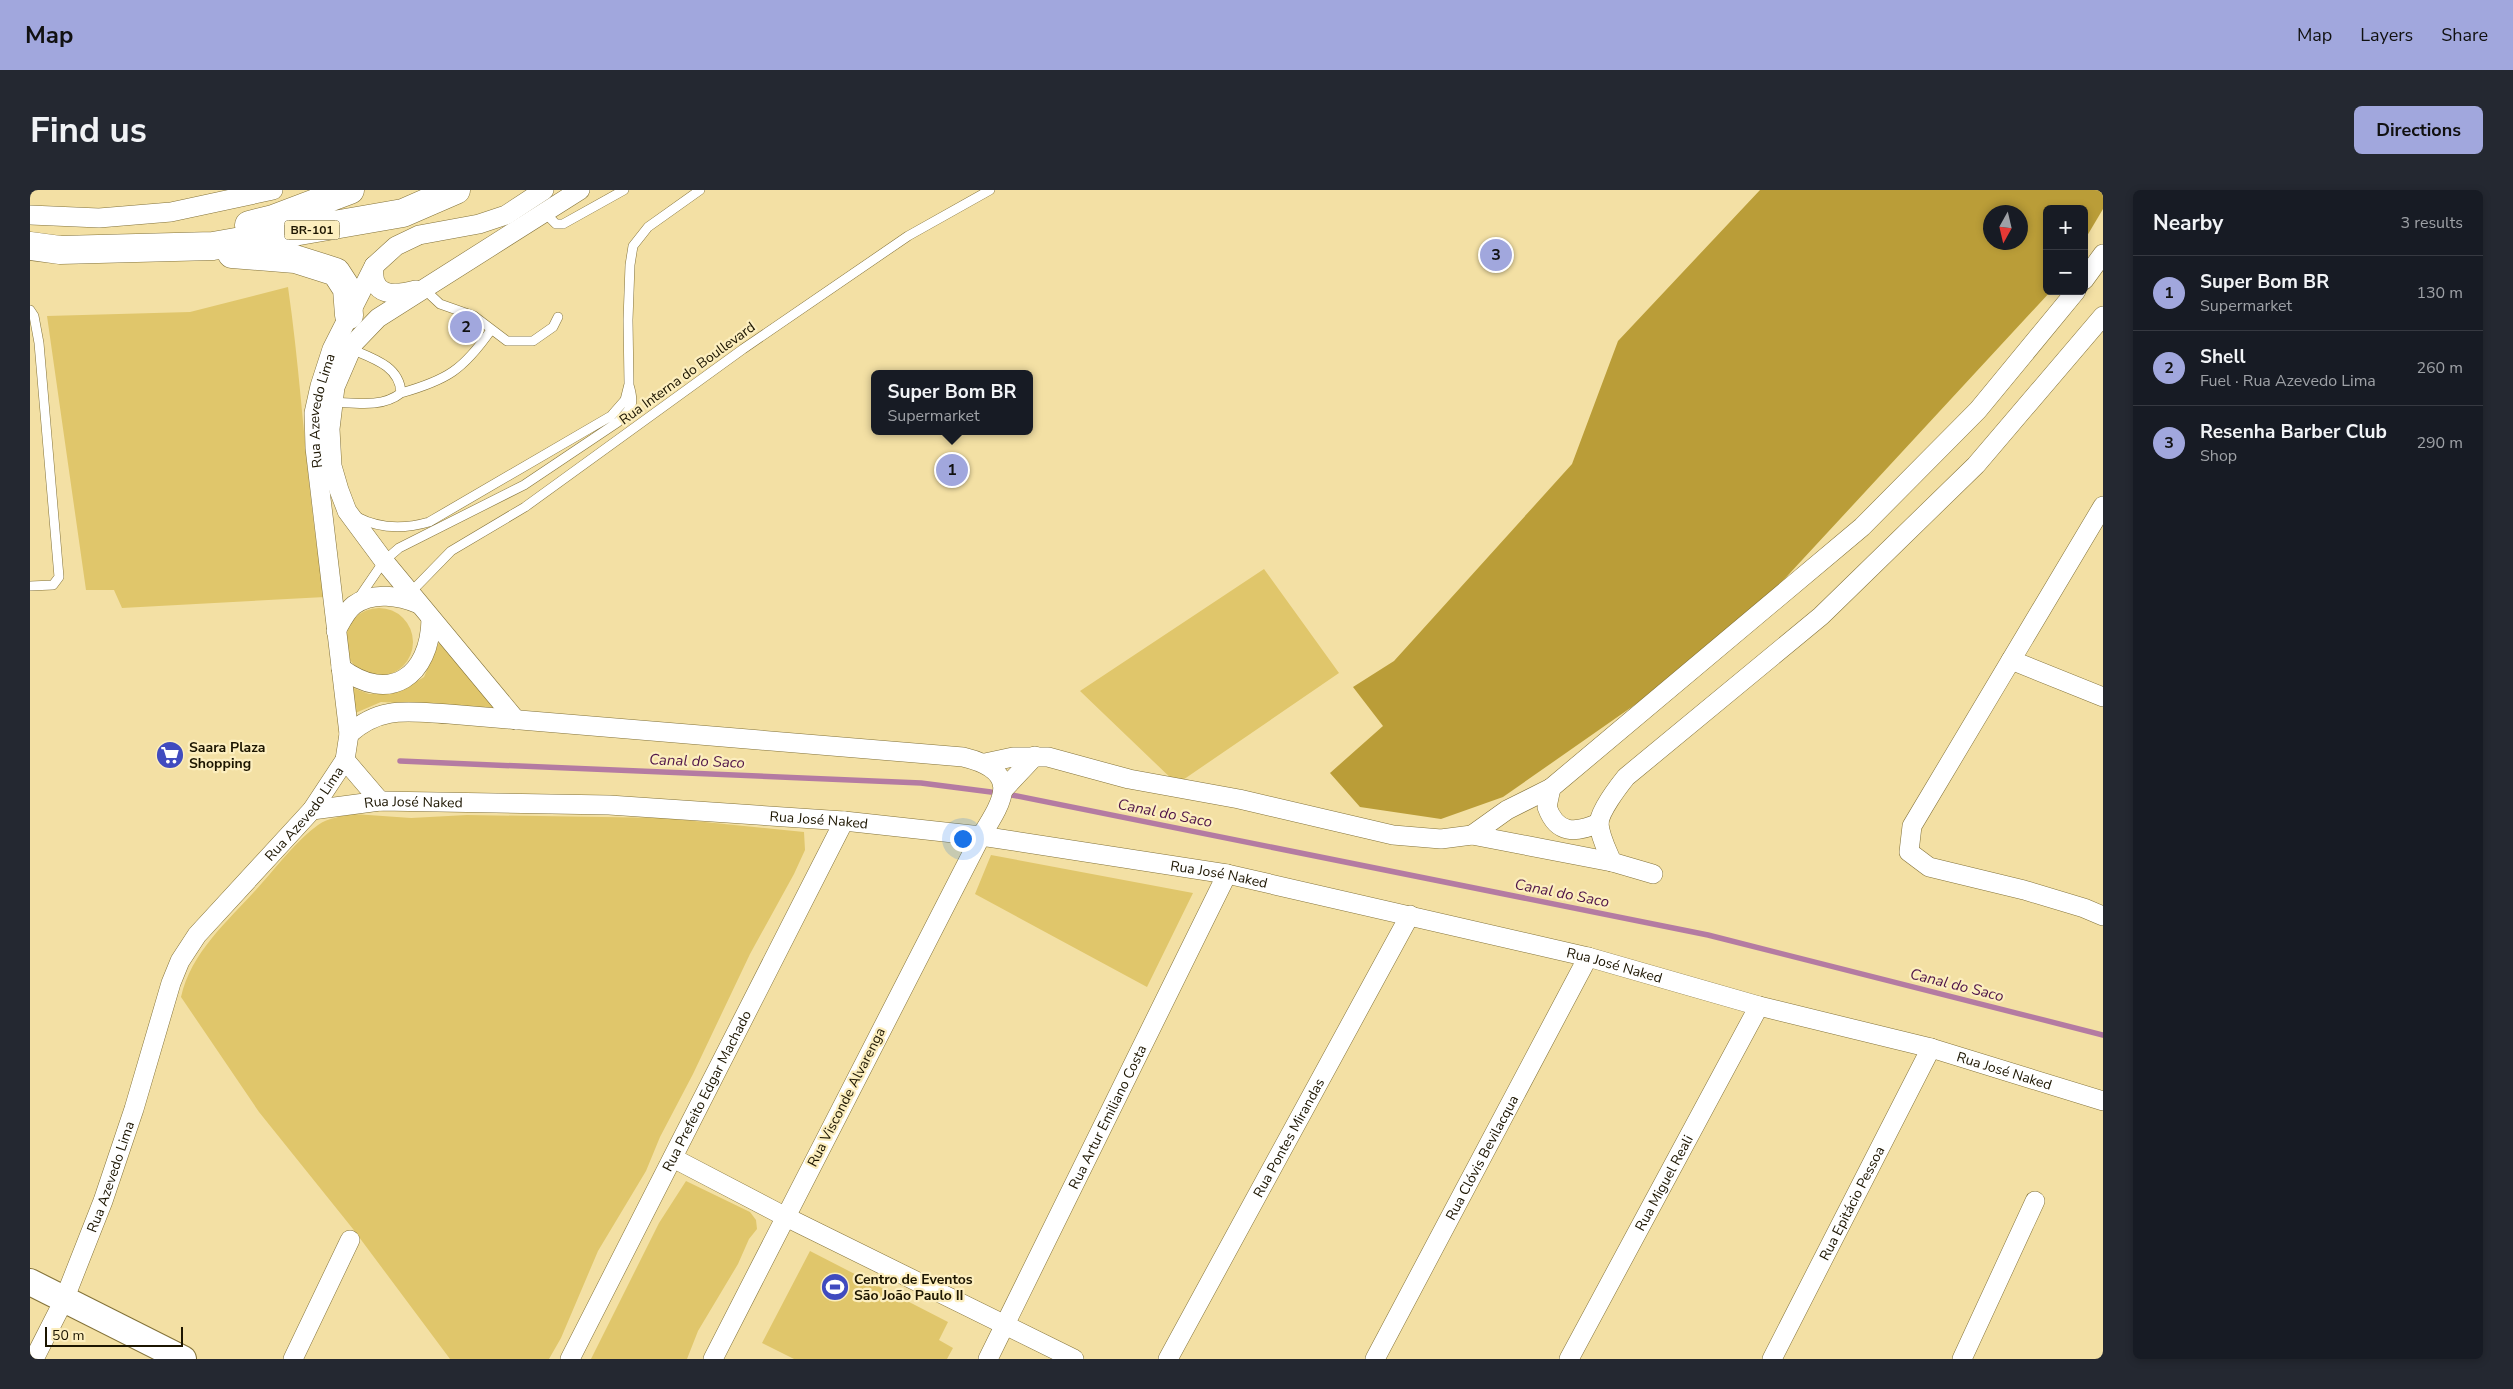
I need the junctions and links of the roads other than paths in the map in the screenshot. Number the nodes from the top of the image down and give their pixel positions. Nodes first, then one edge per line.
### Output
1 (270, 190) edge
2 (350, 190) edge
3 (456, 190) edge
4 (544, 190) edge
5 (580, 190) edge
6 (624, 190) edge
7 (700, 190) edge
8 (990, 190) edge
9 (545, 214) junction
10 (30, 215) edge
11 (30, 246) edge
12 (163, 247) junction
13 (2103, 254) edge
14 (374, 266) junction
15 (2088, 275) edge
16 (423, 288) junction
17 (2073, 295) edge
18 (30, 310) edge
19 (349, 315) junction
20 (2103, 316) edge
21 (558, 317) dead end
22 (491, 330) junction
23 (351, 349) junction
24 (629, 384) junction
25 (401, 393) junction
26 (333, 402) junction
27 (2103, 506) edge
28 (347, 511) junction
29 (384, 561) junction
30 (30, 586) edge
31 (415, 598) junction
32 (355, 604) junction
33 (431, 619) junction
34 (336, 631) junction
35 (2011, 660) junction
36 (341, 668) junction
37 (2103, 697) edge
38 (516, 720) junction
39 (349, 734) junction
40 (1035, 756) junction
41 (345, 760) junction
42 (985, 762) junction
43 (1551, 788) junction
44 (1004, 789) junction
45 (380, 801) junction
46 (312, 810) junction
47 (844, 821) junction
48 (1599, 823) junction
49 (1472, 835) junction
50 (981, 836) junction
51 (1612, 862) junction
52 (1227, 874) junction
53 (1652, 874) dead end
54 (1410, 914) junction
55 (2103, 916) edge
56 (1588, 957) junction
57 (1759, 1006) junction
58 (1932, 1048) junction
59 (2103, 1101) edge
60 (673, 1158) junction
61 (2034, 1201) dead end
62 (784, 1216) junction
63 (350, 1240) dead end
64 (30, 1282) edge
65 (64, 1300) junction
66 (1006, 1324) junction
67 (1775, 1358) edge
68 (34, 1359) edge
69 (184, 1359) edge
70 (294, 1359) edge
71 (570, 1359) edge
72 (713, 1359) edge
73 (988, 1359) edge
74 (1074, 1359) edge
75 (1168, 1359) edge
76 (1375, 1359) edge
77 (1569, 1359) edge
78 (1962, 1359) edge

1 - 10 street
2 - 12 highway, BR-101
3 - 12 highway, BR-101
4 - 14 street, Rua Azevedo Lima
5 - 9 street, Rua Azevedo Lima
6 - 9 lane
7 - 24 lane, Rua Interna do Boullevard
8 - 31 lane, Rua Interna do Boullevard
9 - 16 street, Rua Azevedo Lima
11 - 12 highway, BR-101
12 - 19 highway
13 - 15 street
14 - 16 street
14 - 19 street, Rua Azevedo Lima
16 - 22 lane
16 - 23 street, Rua Azevedo Lima
17 - 43 street
18 - 30 lane
19 - 34 street, Rua Azevedo Lima
20 - 48 street
21 - 22 lane
22 - 25 lane
23 - 25 lane
23 - 26 street, Rua Azevedo Lima
24 - 28 lane, Rua Interna do Boullevard
24 - 29 lane
25 - 26 lane
26 - 28 street, Rua Azevedo Lima
27 - 35 street
28 - 29 street, Rua Azevedo Lima
29 - 31 street, Rua Azevedo Lima
29 - 32 lane
31 - 32 street
31 - 33 street, Rua Azevedo Lima
32 - 34 street
33 - 36 street
33 - 38 street, Rua Azevedo Lima
34 - 36 street, Rua Azevedo Lima
35 - 37 street
35 - 55 street
36 - 39 street, Rua Azevedo Lima
38 - 39 street
38 - 42 street
39 - 41 street, Rua Azevedo Lima
40 - 42 street
40 - 44 street
40 - 49 street
41 - 45 street
41 - 46 street, Rua Azevedo Lima
42 - 44 street
43 - 48 street
43 - 49 street
44 - 50 street, Rua Visconde Alvarenga
45 - 46 street, Rua José Naked
45 - 47 street, Rua José Naked
46 - 65 street, Rua Azevedo Lima
47 - 50 street, Rua José Naked
47 - 60 street, Rua Prefeito Edgar Machado
48 - 51 street
49 - 51 street
50 - 52 street, Rua José Naked
50 - 62 street, Rua Visconde Alvarenga
51 - 53 street
52 - 54 street, Rua José Naked
52 - 66 street, Rua Artur Emiliano Costa
54 - 56 street, Rua José Naked
54 - 75 street, Rua Pontes Mirandas
56 - 57 street, Rua José Naked
56 - 76 street, Rua Clóvis Bevilacqua
57 - 58 street, Rua José Naked
57 - 77 street, Rua Miguel Reali
58 - 59 street, Rua José Naked
58 - 67 street, Rua Epitácio Pessoa
60 - 62 street
60 - 71 street, Rua Prefeito Edgar Machado
61 - 78 street
62 - 66 street
62 - 72 street, Rua Visconde Alvarenga
63 - 70 street
64 - 65 main road
65 - 68 street, Rua Azevedo Lima
65 - 69 main road
66 - 73 street, Rua Artur Emiliano Costa
66 - 74 street

